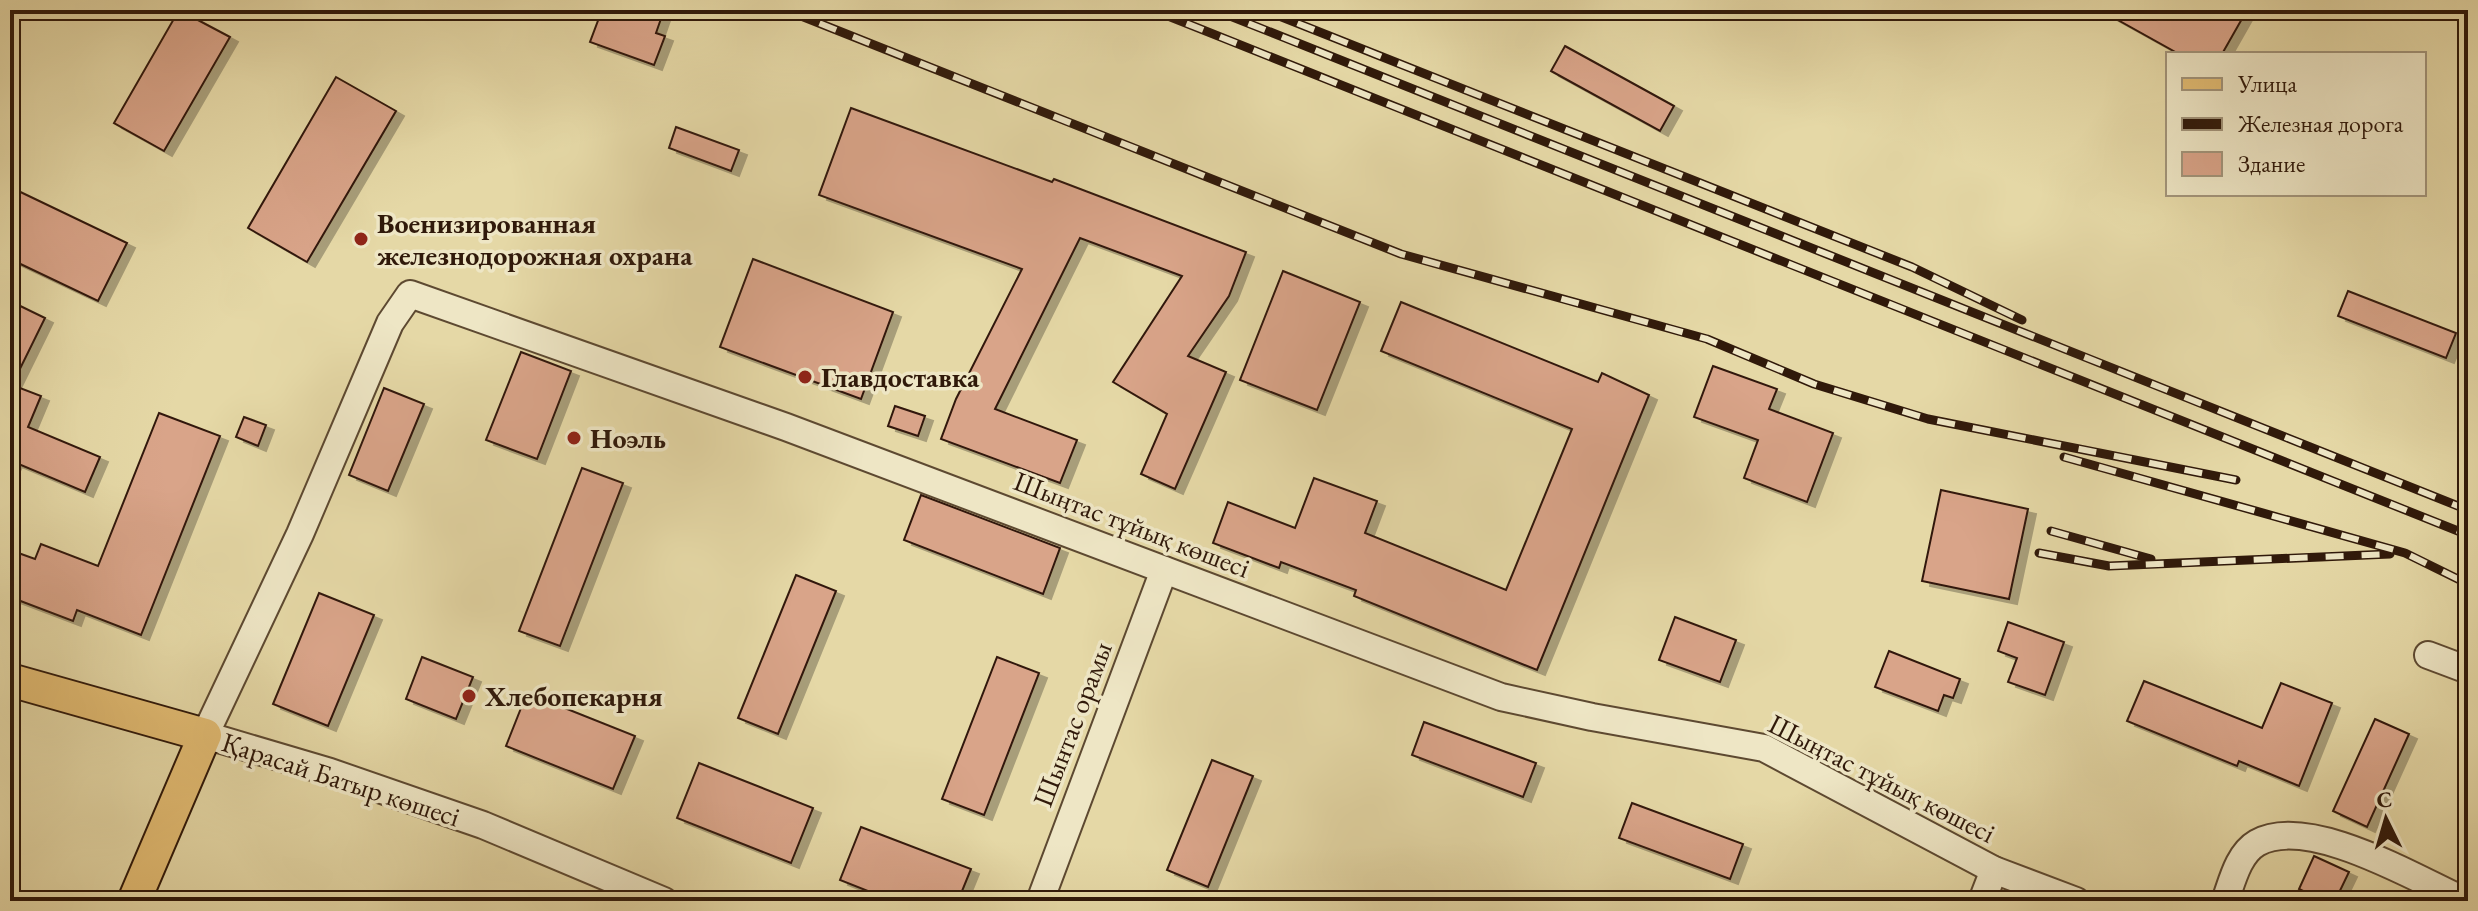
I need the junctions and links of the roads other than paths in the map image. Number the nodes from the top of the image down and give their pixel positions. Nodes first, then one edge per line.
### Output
1 (1164, 570) junction
2 (2428, 655) dead end
3 (2468, 670) edge
4 (10, 680) edge
5 (205, 735) junction
6 (1994, 870) junction
7 (134, 901) edge
8 (664, 901) edge
9 (1040, 901) edge
10 (1982, 901) edge
11 (2076, 901) edge
12 (2225, 901) edge
13 (2465, 901) edge

1 - 5 street, Шыңтас тұйық көшесі
1 - 6 street, Шыңтас тұйық көшесі
1 - 9 street, Шынтас орамы
2 - 3 street
4 - 5 main road, Қарасай Батыр көшесі
5 - 7 main road
5 - 8 street, Қарасай Батыр көшесі
6 - 10 street
6 - 11 street, Шыңтас тұйық көшесі
12 - 13 street

